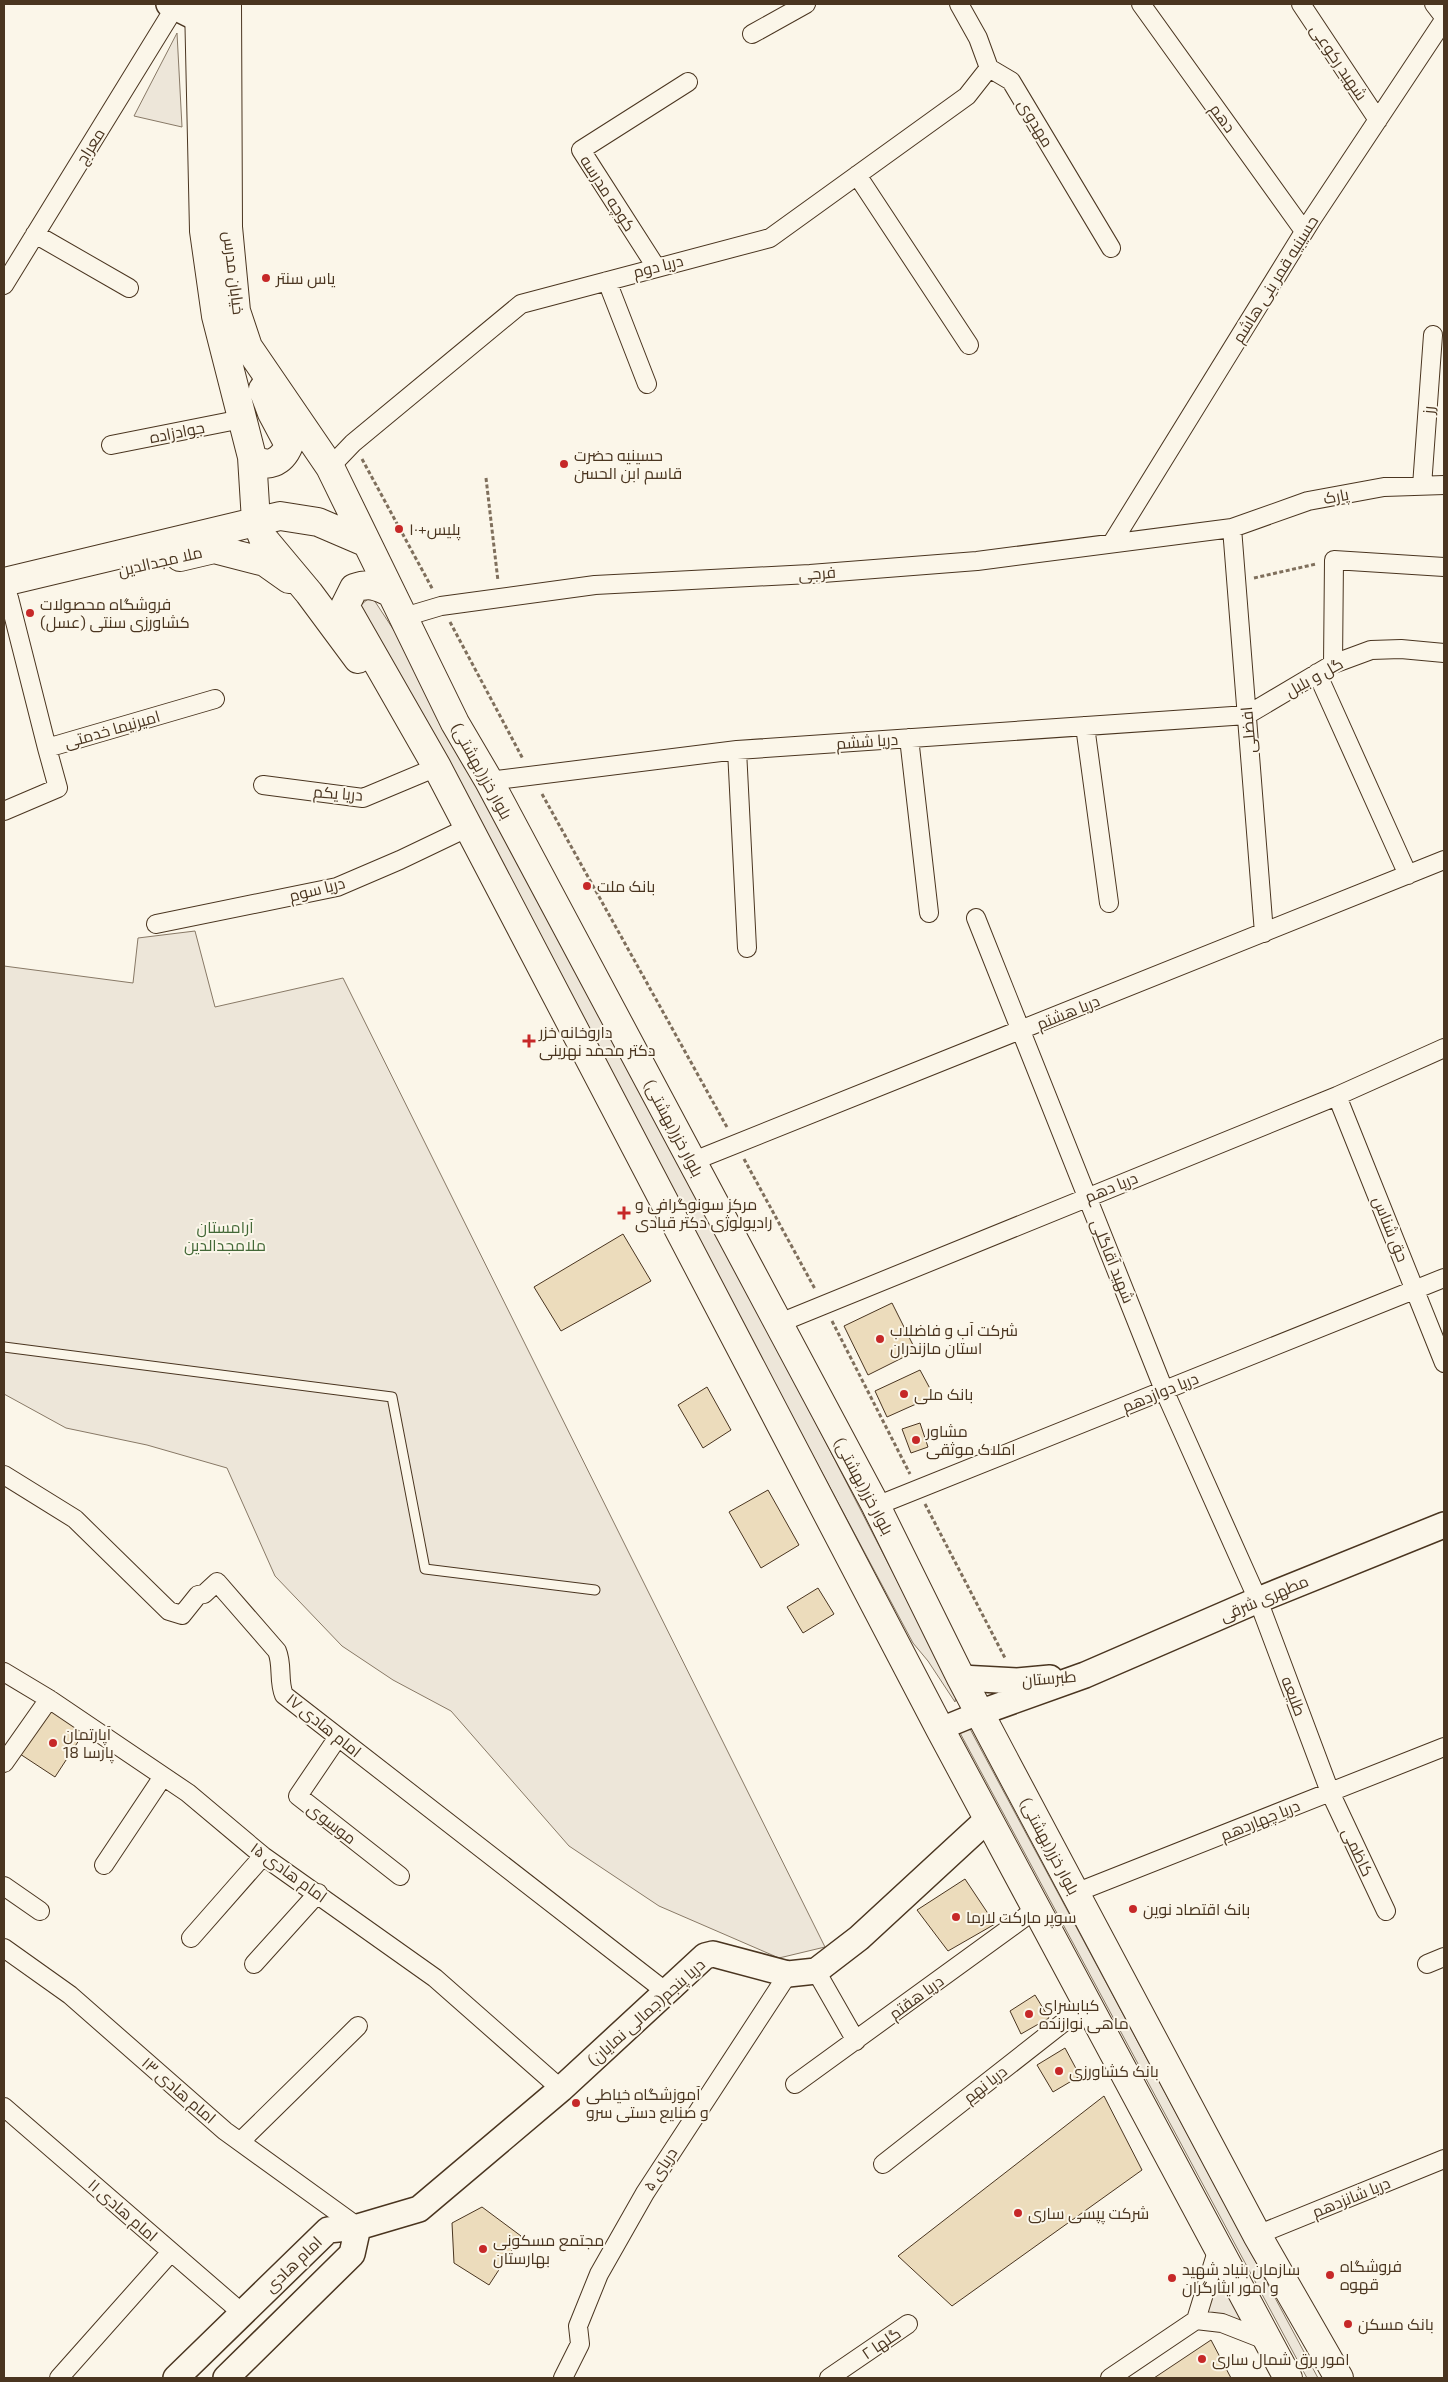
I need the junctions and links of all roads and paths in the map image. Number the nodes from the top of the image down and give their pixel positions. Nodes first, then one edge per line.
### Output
1 (227, 4) edge
2 (806, 4) edge
3 (959, 4) edge
4 (1141, 4) edge
5 (1301, 4) edge
6 (1434, 4) edge
7 (185, 9) edge
8 (1444, 18) edge
9 (752, 34) dead end
10 (989, 68) junction
11 (688, 82) dead end
12 (1378, 120) junction
13 (857, 175) junction
14 (1304, 232) junction
15 (35, 234) junction
16 (1111, 248) dead end
17 (656, 267) junction
18 (607, 281) junction
19 (4, 285) edge
20 (129, 288) dead end
21 (1433, 335) dead end
22 (970, 345) dead end
23 (248, 347) junction
24 (647, 384) dead end
25 (242, 418) junction
26 (353, 443) junction
27 (111, 445) dead end
28 (252, 457) junction
29 (330, 467) junction
30 (486, 478) dead end
31 (1444, 485) edge
32 (1422, 486) junction
33 (256, 521) junction
34 (1232, 528) junction
35 (367, 543) junction
36 (1112, 543) junction
37 (1334, 560) junction
38 (1444, 567) edge
39 (1236, 582) junction
40 (6, 593) edge
41 (309, 593) junction
42 (391, 593) junction
43 (499, 596) junction
44 (441, 606) junction
45 (404, 617) junction
46 (1444, 653) edge
47 (1332, 664) junction
48 (1317, 673) junction
49 (215, 699) dead end
50 (1247, 715) junction
51 (1085, 726) junction
52 (909, 738) junction
53 (47, 748) junction
54 (737, 750) junction
55 (437, 767) junction
56 (532, 776) junction
57 (489, 781) junction
58 (263, 785) dead end
59 (4, 811) edge
60 (469, 827) junction
61 (1444, 860) edge
62 (1408, 875) junction
63 (1109, 903) dead end
64 (929, 913) dead end
65 (976, 918) dead end
66 (156, 924) dead end
67 (1264, 933) junction
68 (748, 948) dead end
69 (1021, 1030) junction
70 (1444, 1048) edge
71 (1337, 1096) junction
72 (736, 1144) junction
73 (691, 1162) junction
74 (1087, 1196) junction
75 (1444, 1278) edge
76 (1415, 1290) junction
77 (824, 1305) junction
78 (777, 1324) junction
79 (4, 1347) edge
80 (1444, 1363) edge
81 (1164, 1390) junction
82 (4, 1475) edge
83 (917, 1489) junction
84 (876, 1506) junction
85 (1444, 1525) edge
86 (595, 1590) dead end
87 (1258, 1600) junction
88 (4, 1672) edge
89 (1085, 1675) junction
90 (961, 1678) junction
91 (1017, 1681) junction
92 (49, 1699) junction
93 (979, 1713) junction
94 (940, 1729) junction
95 (338, 1737) junction
96 (1444, 1747) edge
97 (4, 1763) edge
98 (162, 1778) junction
99 (1330, 1792) junction
100 (988, 1819) junction
101 (263, 1856) junction
102 (104, 1865) dead end
103 (400, 1876) dead end
104 (4, 1886) edge
105 (318, 1893) junction
106 (1075, 1893) junction
107 (1036, 1909) junction
108 (40, 1911) dead end
109 (1386, 1911) dead end
110 (191, 1938) dead end
111 (4, 1948) edge
112 (1444, 1957) edge
113 (254, 1964) dead end
114 (1427, 1964) dead end
115 (816, 1971) junction
116 (788, 1974) junction
117 (665, 1991) junction
118 (1087, 2004) junction
119 (358, 2026) dead end
120 (856, 2041) junction
121 (795, 2084) dead end
122 (561, 2089) junction
123 (4, 2107) edge
124 (240, 2142) junction
125 (1444, 2159) edge
126 (883, 2164) dead end
127 (358, 2227) junction
128 (1257, 2235) junction
129 (1218, 2248) junction
130 (171, 2252) junction
131 (242, 2313) junction
132 (1196, 2320) junction
133 (908, 2324) dead end
134 (1268, 2341) junction
135 (59, 2378) edge
136 (176, 2378) edge
137 (226, 2378) edge
138 (563, 2378) edge
139 (829, 2378) edge
140 (1110, 2378) edge
141 (1288, 2378) edge
142 (1339, 2378) edge

1 - 23 main road, خیابان مدرس
2 - 9 street
3 - 10 street
4 - 14 street, دهم
5 - 12 street, شهید رکوعی
6 - 8 street
7 - 15 street, معراج
7 - 25 main road, خیابان مدرس
8 - 12 street, حسینیه قمر بنی هاشم
10 - 13 street, دریا دوم
10 - 16 street, مهدوی
11 - 17 street, کوچه مدرسه
12 - 14 street, حسینیه قمر بنی هاشم
13 - 17 street, دریا دوم
13 - 22 street
14 - 36 street, حسینیه قمر بنی هاشم
15 - 19 street, معراج
15 - 20 street
17 - 18 street, دریا دوم
18 - 24 street
18 - 26 street, دریا دوم
21 - 32 street, رز
23 - 28 main road
23 - 29 main road, خیابان مدرس
25 - 27 street, جوادزاده
25 - 28 main road, خیابان مدرس
26 - 29 street, دریا دوم
26 - 44 path
28 - 33 main road, خیابان مدرس
29 - 35 main road, خیابان مدرس
30 - 43 path
31 - 32 street, پارک
32 - 34 street, پارک
33 - 35 main road, ملا مجدالدین
33 - 40 main road, ملا مجدالدین
33 - 41 main road
34 - 36 street, فرجی
34 - 39 street, افضلی
35 - 42 main road, خیابان مدرس
36 - 43 street, فرجی
37 - 38 street
37 - 39 path
37 - 47 street
39 - 50 street, افضلی
40 - 41 main road, ملا مجدالدین
40 - 53 street
41 - 55 main road
42 - 45 main road, بلوار خزر(بهشتی)
42 - 55 main road
43 - 44 street, فرجی
44 - 45 street, فرجی
44 - 56 path
45 - 57 main road, بلوار خزر(بهشتی)
46 - 47 street, گل و بلبل
47 - 48 street, گل و بلبل
48 - 50 street, گل و بلبل
48 - 62 street
49 - 53 street, امیرنیما خدمتی
50 - 51 street, دریا ششم
50 - 67 street, افضلی
51 - 52 street, دریا ششم
51 - 63 street
52 - 54 street, دریا ششم
52 - 64 street
53 - 59 street, امیرنیما خدمتی
54 - 56 street, دریا ششم
54 - 68 street
55 - 58 street, دریا یکم
55 - 60 main road
56 - 57 street, دریا ششم
56 - 72 path
57 - 73 main road, بلوار خزر(بهشتی)
60 - 66 street, دریا سوم
60 - 94 main road
61 - 62 street, دریا هشتم
62 - 67 street, دریا هشتم
65 - 69 street, شهید آقاگلی
67 - 69 street, دریا هشتم
69 - 72 street, دریا هشتم
69 - 74 street, شهید آقاگلی
70 - 71 street, دریا دهم
71 - 74 street, دریا دهم
71 - 76 street, حق شناس
72 - 73 street, دریا هشتم
72 - 77 path
73 - 78 main road, بلوار خزر(بهشتی)
74 - 77 street, دریا دهم
74 - 81 street, شهید آقاگلی
75 - 76 street, دریا دوازدهم
76 - 80 street, حق شناس
76 - 81 street, دریا دوازدهم
77 - 78 street, دریا دهم
77 - 83 path
78 - 84 main road, بلوار خزر(بهشتی)
79 - 86 lane
81 - 83 street, دریا دوازدهم
81 - 87 street, شهید آقاگلی
82 - 95 street, امام هادی ۱۷
83 - 84 street, دریا دوازدهم
83 - 91 path
84 - 90 main road, بلوار خزر(بهشتی)
85 - 87 main road, مطهری شرقی
87 - 89 main road, مطهری شرقی
87 - 99 street, طلیعه
88 - 92 street, امام هادی ۱۵
89 - 91 main road, طبرستان
89 - 93 main road, طبرستان
90 - 91 main road, طبرستان
90 - 93 main road, بلوار خزر(بهشتی)
92 - 97 street
92 - 98 street, امام هادی ۱۵
93 - 94 street
93 - 106 main road, بلوار خزر(بهشتی)
94 - 100 main road
95 - 103 street, موسوی
95 - 117 street, امام هادی ۱۷
96 - 99 street, دریا چهاردهم
98 - 101 street, امام هادی ۱۵
98 - 102 street
99 - 106 street, دریا چهاردهم
99 - 109 street, کاظمی
100 - 107 main road
100 - 115 main road
101 - 105 street, امام هادی ۱۵
101 - 110 street
104 - 108 street
105 - 113 street
105 - 122 street, امام هادی ۱۵
106 - 128 main road, بلوار خزر(بهشتی)
107 - 118 main road
107 - 120 street, دریا هقتم
111 - 124 street, امام هادی ١٣
112 - 114 street
115 - 116 main road, دریا پنجم(جمالی نمایان)
115 - 120 street
116 - 117 main road, دریا پنجم(جمالی نمایان)
116 - 138 street, دریای ۵
117 - 122 main road, دریا پنجم(جمالی نمایان)
118 - 126 street, دریا نهم
118 - 129 main road
119 - 124 street
120 - 121 street, دریا هقتم
122 - 127 main road, دریا پنجم(جمالی نمایان)
123 - 130 street, امام هادی ١۱
124 - 127 street, امام هادی ١٣
125 - 128 street, دریا شانزدهم
127 - 131 main road, امام هادی
127 - 137 main road
128 - 142 main road, بلوار خزر(بهشتی)
129 - 132 street
129 - 134 main road
130 - 131 street, امام هادی ١۱
130 - 135 street
131 - 136 main road, امام هادی
132 - 134 street
132 - 140 street
133 - 139 street, گلها ۲
134 - 141 main road

